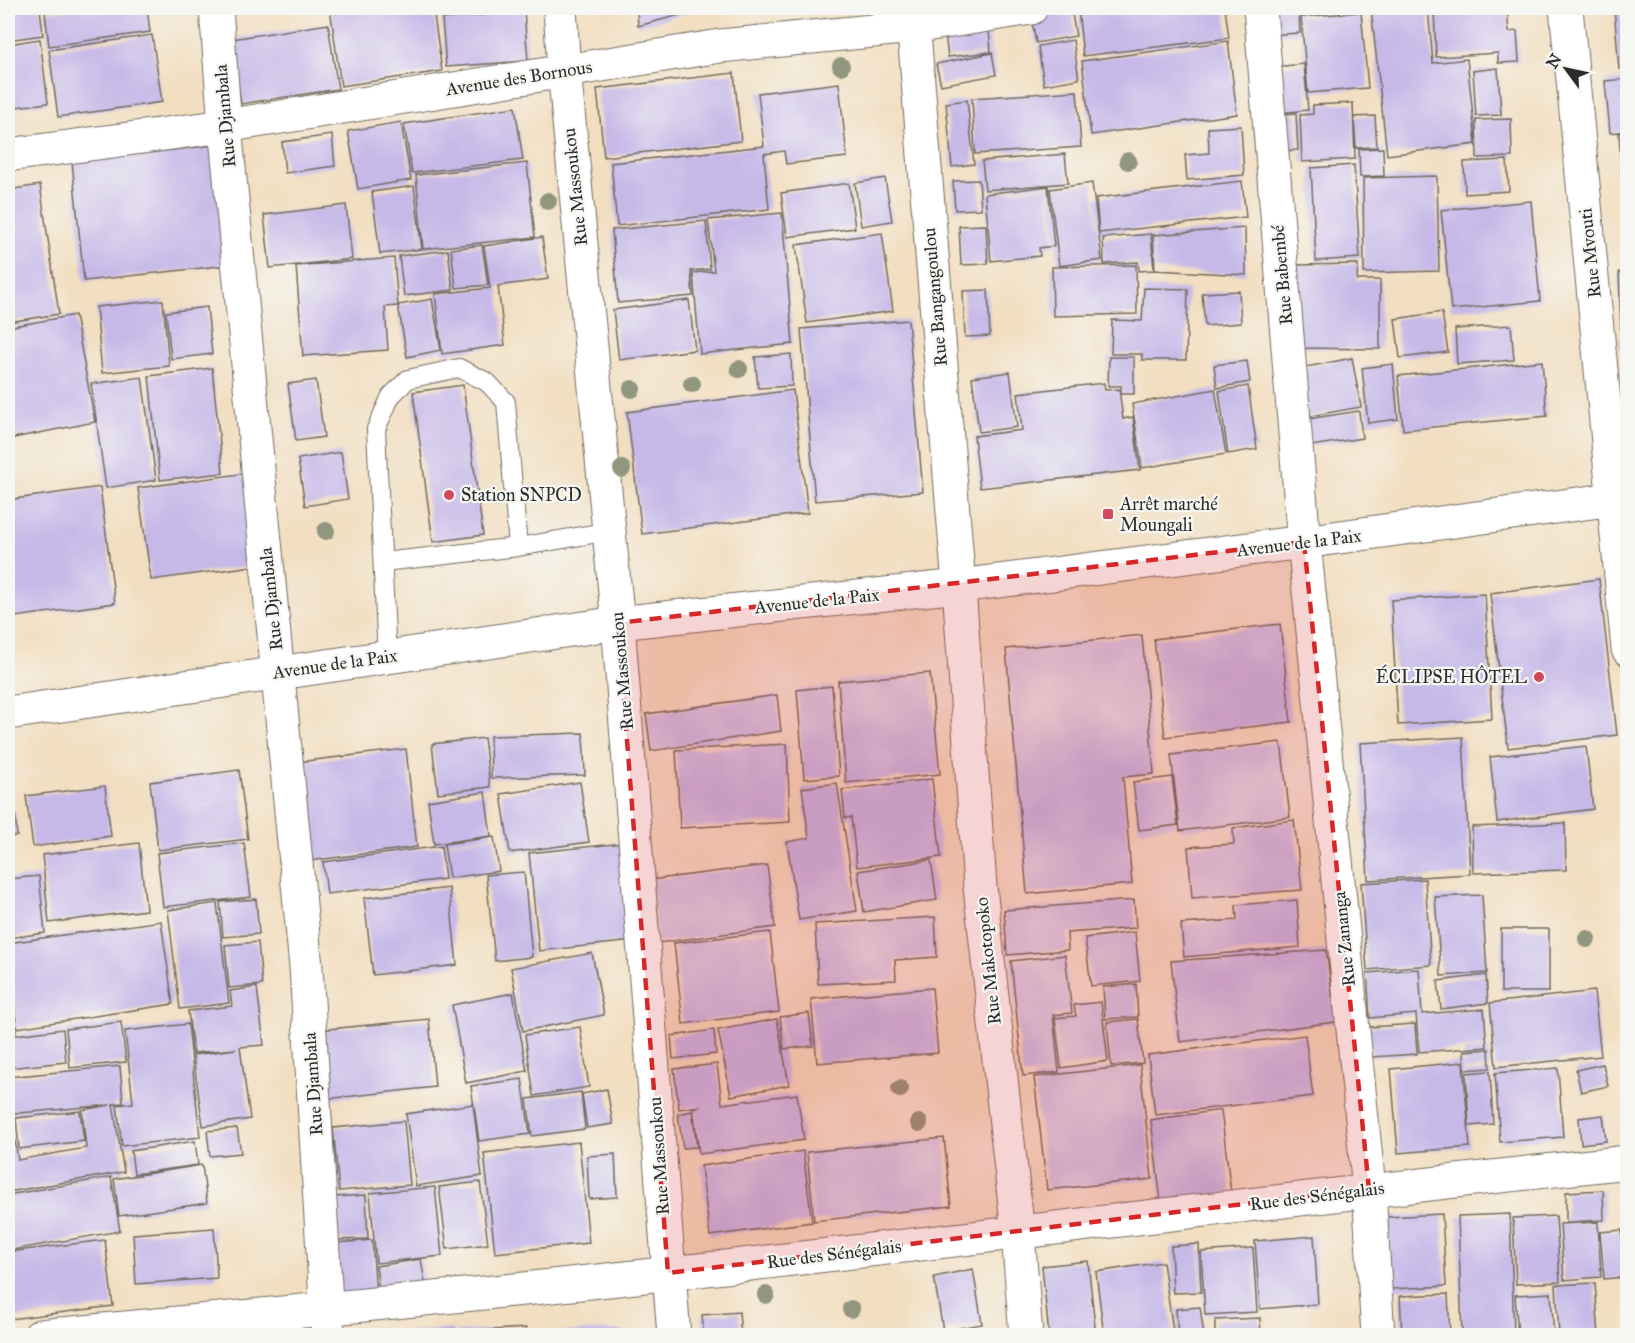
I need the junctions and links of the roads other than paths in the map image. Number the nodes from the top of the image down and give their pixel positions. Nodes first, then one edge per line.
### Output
1 (216, 8) edge
2 (560, 8) edge
3 (1030, 8) edge
4 (1260, 8) edge
5 (1566, 8) edge
6 (912, 17) edge
7 (564, 70) junction
8 (225, 126) junction
9 (8, 156) edge
10 (1621, 498) edge
11 (610, 531) junction
12 (1304, 542) junction
13 (518, 547) junction
14 (383, 562) junction
15 (959, 586) junction
16 (618, 622) junction
17 (1628, 649) edge
18 (387, 657) junction
19 (278, 673) junction
20 (8, 713) edge
21 (1628, 1162) edge
22 (1369, 1189) junction
23 (1018, 1233) junction
24 (669, 1274) junction
25 (328, 1322) edge
26 (40, 1335) edge
27 (674, 1335) edge
28 (1026, 1335) edge
29 (1378, 1335) edge

1 - 8 street, Rue Djambala
2 - 7 street, Rue Massoukou
3 - 6 street, Avenue des Bornous
4 - 12 street, Rue Babembé
5 - 10 street, Rue Mvouti
6 - 7 street, Avenue des Bornous
6 - 15 street, Rue Bangangoulou
7 - 8 street, Avenue des Bornous
7 - 11 street, Rue Massoukou
8 - 9 street, Avenue des Bornous
8 - 19 street, Rue Djambala
10 - 12 street, Avenue de la Paix
10 - 17 street, Rue Mvouti
11 - 13 lane
11 - 16 street, Rue Massoukou
12 - 15 street, Avenue de la Paix
12 - 22 street, Rue Zananga
13 - 14 lane
13 - 14 lane
14 - 18 lane
15 - 16 street, Avenue de la Paix
15 - 23 street, Rue Makotopoko
16 - 18 street, Avenue de la Paix
16 - 24 street, Rue Massoukou
18 - 19 street, Avenue de la Paix
19 - 20 street, Avenue de la Paix
19 - 25 street, Rue Djambala
21 - 22 street, Rue des Sénégalais
22 - 23 street, Rue des Sénégalais
22 - 29 street, Rue Zananga
23 - 24 street, Rue des Sénégalais
23 - 28 street, Rue Makotopoko
24 - 25 street, Rue des Sénégalais
24 - 27 street, Rue Massoukou
25 - 26 street, Rue des Sénégalais

